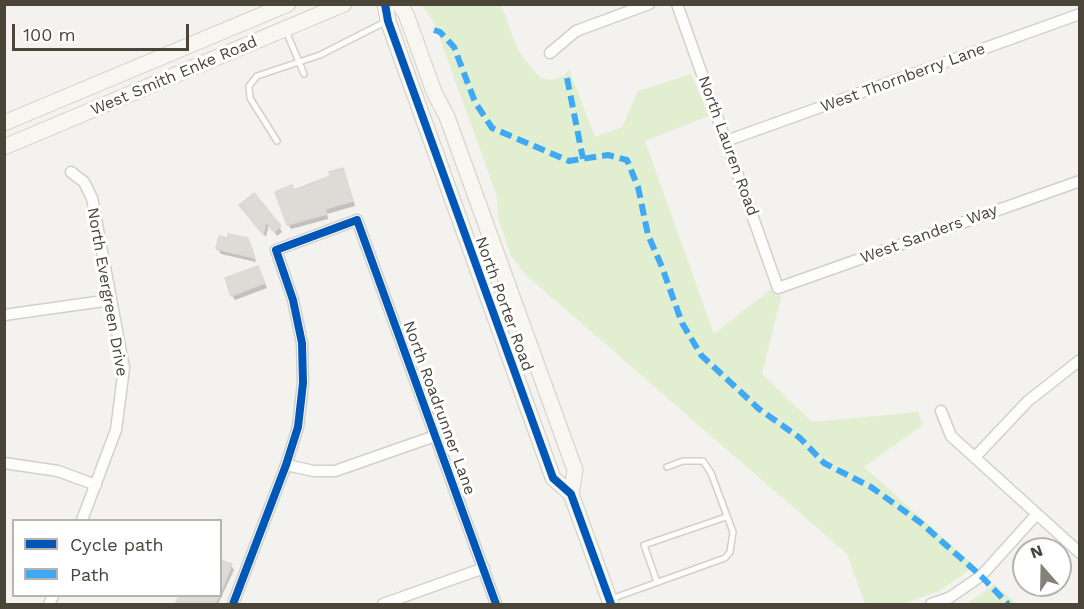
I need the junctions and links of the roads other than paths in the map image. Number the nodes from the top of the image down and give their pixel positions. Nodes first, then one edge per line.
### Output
1 (288, 4) edge
2 (344, 4) edge
3 (385, 4) edge
4 (399, 4) edge
5 (649, 4) edge
6 (677, 4) edge
7 (1080, 14) edge
8 (388, 21) junction
9 (285, 29) junction
10 (550, 53) dead end
11 (298, 64) junction
12 (304, 74) dead end
13 (4, 123) edge
14 (277, 141) dead end
15 (726, 141) junction
16 (4, 147) edge
17 (71, 172) dead end
18 (1080, 180) edge
19 (778, 288) joint
20 (111, 300) junction
21 (4, 315) edge
22 (1080, 360) edge
23 (941, 411) dead end
24 (435, 436) junction
25 (975, 457) junction
26 (4, 463) edge
27 (286, 465) junction
28 (667, 467) dead end
29 (96, 485) junction
30 (571, 494) junction
31 (1036, 515) junction
32 (726, 517) junction
33 (82, 519) edge
34 (1080, 553) edge
35 (483, 568) junction
36 (657, 582) junction
37 (610, 602) edge
38 (233, 604) edge
39 (383, 604) edge
40 (496, 604) edge
41 (931, 604) edge

1 - 13 street, West Smith Enke Road
2 - 9 street, West Smith Enke Road
3 - 8 street, North Porter Road
4 - 30 street, North Porter Road
5 - 10 street
6 - 15 street, North Lauren Road
7 - 15 street, West Thornberry Lane
8 - 11 lane
8 - 30 street, North Porter Road
9 - 11 lane
9 - 16 street, West Smith Enke Road
11 - 12 lane
11 - 14 lane
15 - 19 street, North Lauren Road
17 - 20 street, North Evergreen Drive
18 - 19 street, West Sanders Way
20 - 21 street
20 - 29 street, North Evergreen Drive
22 - 25 street
23 - 25 street
24 - 27 street
24 - 27 street, North Roadrunner Lane
24 - 35 street, North Roadrunner Lane
25 - 31 street
26 - 29 street
27 - 38 street
28 - 32 lane
29 - 33 street, North Evergreen Drive
30 - 37 street, North Porter Road
31 - 34 street
31 - 41 street
32 - 36 lane
32 - 36 lane
35 - 39 street
35 - 40 street, North Roadrunner Lane
36 - 37 lane

